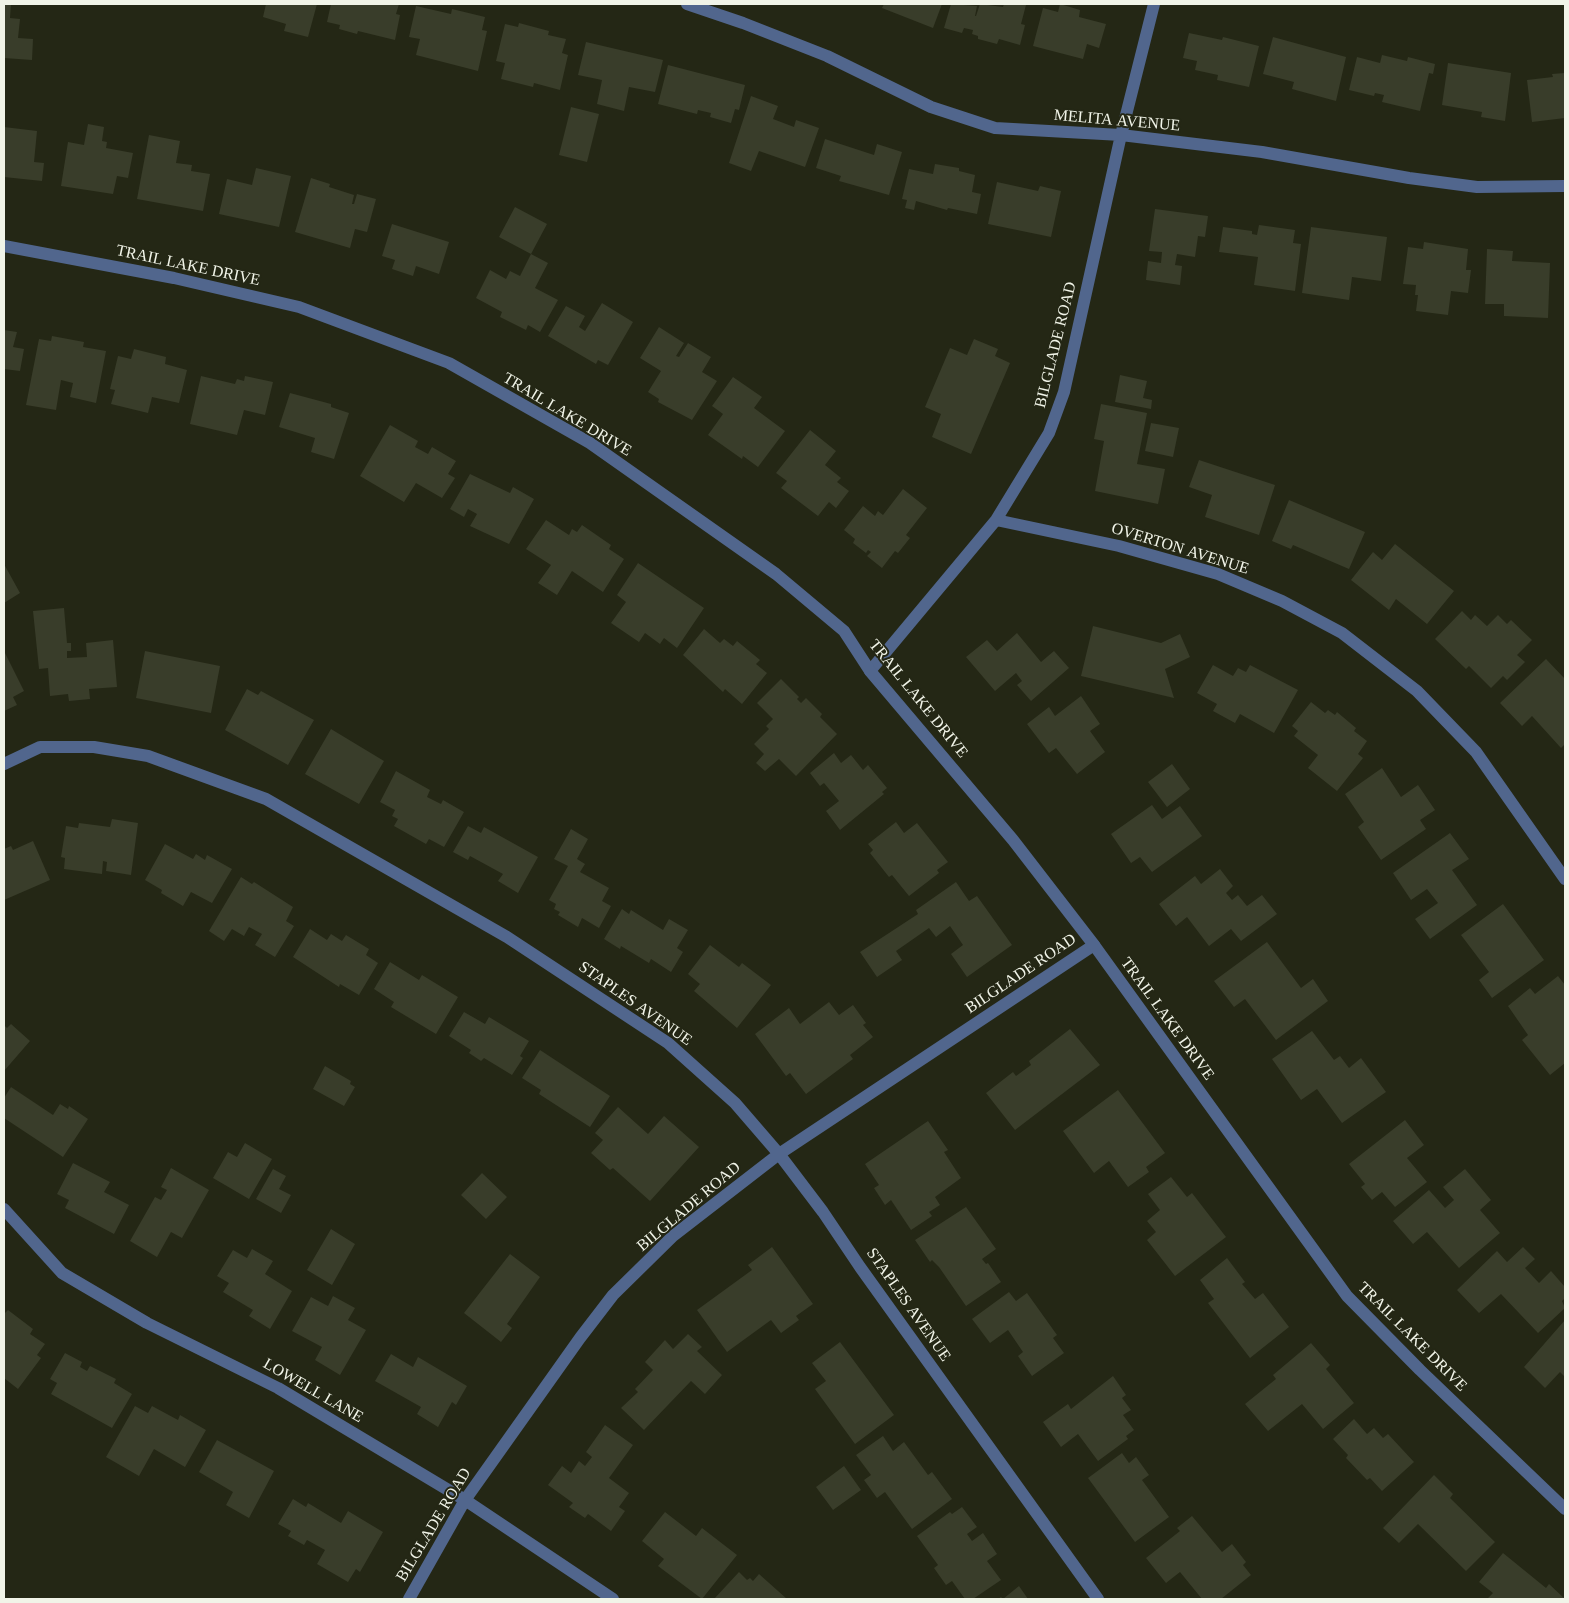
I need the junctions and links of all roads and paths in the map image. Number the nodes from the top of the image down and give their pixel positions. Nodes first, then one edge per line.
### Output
1 (687, 4) edge
2 (1154, 4) edge
3 (1121, 135) junction
4 (1565, 186) edge
5 (4, 246) edge
6 (996, 520) junction
7 (870, 671) junction
8 (4, 764) edge
9 (1565, 879) edge
10 (1094, 945) junction
11 (780, 1154) junction
12 (4, 1209) edge
13 (465, 1500) junction
14 (1565, 1509) edge
15 (409, 1599) edge
16 (613, 1599) edge
17 (1098, 1599) edge

1 - 3 street, MELITA AVENUE
2 - 3 street, BILGLADE ROAD
3 - 4 street, MELITA AVENUE
3 - 6 street, BILGLADE ROAD
5 - 7 street, TRAIL LAKE DRIVE
6 - 7 street, BILGLADE ROAD
6 - 9 street, OVERTON AVENUE
7 - 10 street, TRAIL LAKE DRIVE
8 - 11 street, STAPLES AVENUE
10 - 11 street, BILGLADE ROAD
10 - 14 street, TRAIL LAKE DRIVE
11 - 13 street, BILGLADE ROAD
11 - 17 street, STAPLES AVENUE
12 - 13 street, LOWELL LANE
13 - 15 street, BILGLADE ROAD
13 - 16 street, LOWELL LANE

